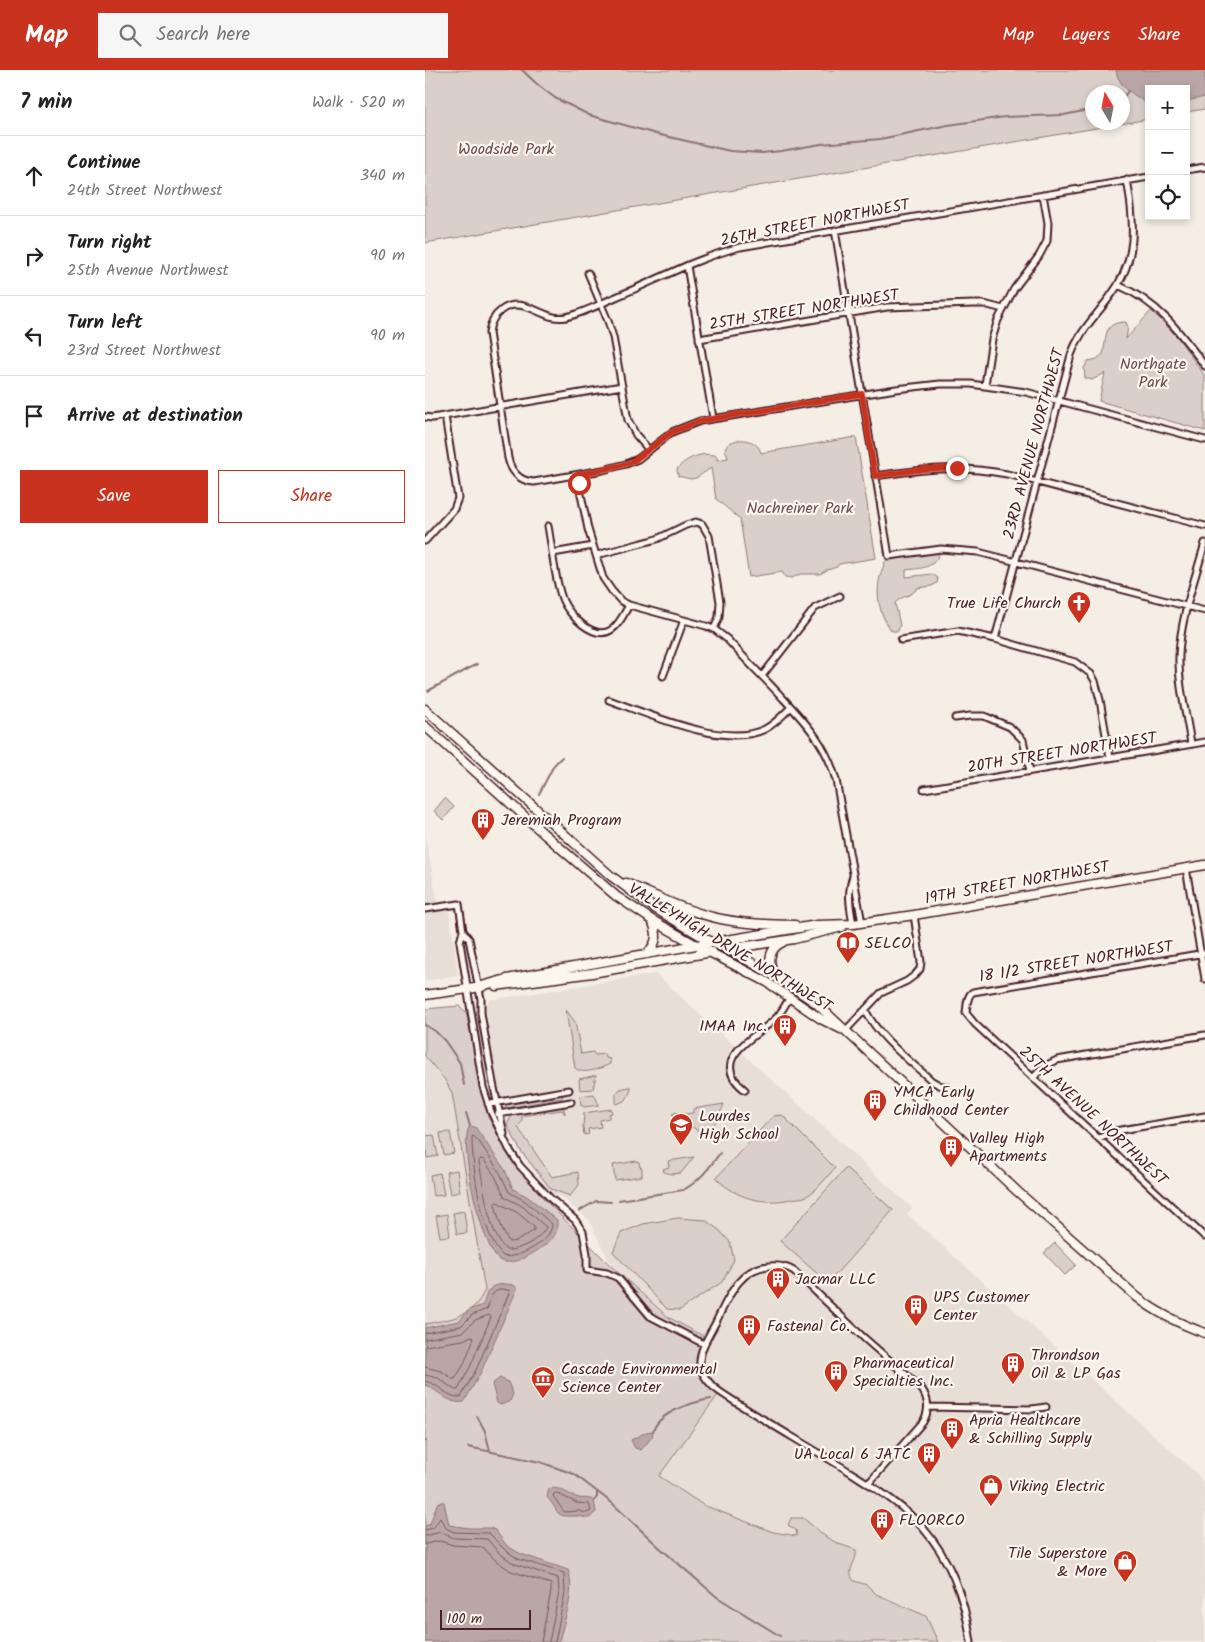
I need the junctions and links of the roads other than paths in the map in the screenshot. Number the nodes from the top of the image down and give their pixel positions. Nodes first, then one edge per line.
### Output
1 (1205, 167) edge
2 (1190, 169) edge
3 (1145, 178) edge
4 (1127, 180) junction
5 (1043, 195) junction
6 (835, 230) junction
7 (687, 266) junction
8 (587, 273) dead end
9 (1118, 285) junction
10 (601, 304) junction
11 (1003, 309) junction
12 (849, 313) junction
13 (699, 339) junction
14 (1205, 366) edge
15 (622, 386) junction
16 (985, 386) junction
17 (862, 394) junction
18 (1058, 400) junction
19 (501, 406) junction
20 (445, 416) junction
21 (425, 417) edge
22 (713, 418) junction
23 (1205, 440) edge
24 (649, 450) junction
25 (577, 475) junction
26 (875, 476) junction
27 (1037, 482) junction
28 (548, 526) dead end
29 (1205, 526) edge
30 (425, 541) edge
31 (1205, 543) edge
32 (593, 546) junction
33 (553, 553) junction
34 (597, 555) junction
35 (1015, 561) junction
36 (841, 596) dead end
37 (629, 605) junction
38 (1188, 606) junction
39 (1205, 610) edge
40 (683, 620) junction
41 (714, 629) junction
42 (901, 640) dead end
43 (995, 640) junction
44 (663, 676) dead end
45 (762, 676) junction
46 (609, 700) dead end
47 (791, 707) junction
48 (425, 708) edge
49 (955, 718) dead end
50 (425, 726) edge
51 (1205, 742) edge
52 (1191, 744) junction
53 (1110, 758) junction
54 (1030, 771) junction
55 (924, 788) dead end
56 (1205, 866) edge
57 (1186, 868) junction
58 (611, 876) junction
59 (853, 876) junction
60 (425, 909) edge
61 (914, 915) junction
62 (651, 920) junction
63 (862, 923) junction
64 (853, 924) junction
65 (817, 925) junction
66 (463, 931) junction
67 (794, 939) junction
68 (713, 943) junction
69 (696, 945) junction
70 (728, 949) junction
71 (711, 952) junction
72 (647, 954) junction
73 (1203, 954) edge
74 (780, 978) junction
75 (1205, 979) edge
76 (478, 987) junction
77 (467, 988) junction
78 (425, 995) edge
79 (790, 998) junction
80 (865, 1010) junction
81 (966, 1012) joint
82 (845, 1030) junction
83 (1205, 1035) edge
84 (1033, 1077) junction
85 (947, 1086) dead end
86 (569, 1090) dead end
87 (745, 1090) dead end
88 (497, 1101) junction
89 (571, 1102) dead end
90 (488, 1104) junction
91 (499, 1114) junction
92 (492, 1115) junction
93 (1205, 1116) edge
94 (1099, 1138) junction
95 (509, 1148) junction
96 (1205, 1237) edge
97 (1205, 1334) edge
98 (705, 1344) junction
99 (928, 1407) junction
100 (1045, 1408) dead end
101 (869, 1484) junction
102 (971, 1642) edge

1 - 2 street
3 - 4 street, 26TH STREET NORTHWEST
4 - 5 street, 26TH STREET NORTHWEST
4 - 9 street, 23RD AVENUE NORTHWEST
5 - 6 street, 26TH STREET NORTHWEST
5 - 11 street
6 - 7 street, 26TH STREET NORTHWEST
6 - 12 street
7 - 10 street, 26TH STREET NORTHWEST
7 - 13 street
8 - 10 street
9 - 14 street
9 - 18 street, 23RD AVENUE NORTHWEST
10 - 15 street
10 - 19 street, 26TH STREET NORTHWEST
11 - 12 street, 25TH STREET NORTHWEST
11 - 16 street
12 - 13 street, 25TH STREET NORTHWEST
12 - 17 street
13 - 22 street
15 - 19 street
15 - 24 street
16 - 17 street
16 - 18 street
17 - 22 street
17 - 26 street
18 - 23 street
18 - 27 street, 23RD AVENUE NORTHWEST
19 - 20 street
19 - 25 street
20 - 21 street
20 - 30 street
22 - 24 street
24 - 25 street
25 - 32 street
26 - 27 street
26 - 35 street
27 - 29 street
27 - 35 street, 23RD AVENUE NORTHWEST
28 - 33 street
31 - 38 street
32 - 33 street
32 - 34 street
33 - 37 street
34 - 37 street
34 - 41 street
35 - 38 street
35 - 43 street, 23RD AVENUE NORTHWEST
36 - 45 street
37 - 40 street
38 - 39 street
38 - 52 street
40 - 41 street
40 - 44 street
41 - 45 street
42 - 43 street
43 - 53 street
45 - 47 street
46 - 47 street
47 - 59 street
48 - 58 main road, VALLEYHIGH DRIVE NORTHWEST
49 - 54 street
50 - 62 main road, VALLEYHIGH DRIVE NORTHWEST
51 - 52 street, 20TH STREET NORTHWEST
52 - 53 street, 20TH STREET NORTHWEST
53 - 54 street, 20TH STREET NORTHWEST
54 - 55 street, 20TH STREET NORTHWEST
56 - 57 main road, 19TH STREET NORTHWEST
57 - 61 main road, 19TH STREET NORTHWEST
57 - 73 street
58 - 65 main road
58 - 68 main road, VALLEYHIGH DRIVE NORTHWEST
59 - 63 street
59 - 64 street
60 - 66 street
61 - 63 main road, 19TH STREET NORTHWEST
61 - 80 street
62 - 69 main road, VALLEYHIGH DRIVE NORTHWEST
62 - 72 main road
63 - 64 main road, 19TH STREET NORTHWEST
64 - 65 main road, 19TH STREET NORTHWEST
64 - 67 main road, 19TH STREET NORTHWEST
65 - 68 main road, 19TH STREET NORTHWEST
66 - 76 street
66 - 77 street
67 - 70 main road, 19TH STREET NORTHWEST
67 - 74 main road
68 - 69 main road, 19TH STREET NORTHWEST
68 - 70 main road, VALLEYHIGH DRIVE NORTHWEST
69 - 71 main road, VALLEYHIGH DRIVE NORTHWEST
69 - 72 main road, 19TH STREET NORTHWEST
70 - 71 main road, 19TH STREET NORTHWEST
70 - 74 main road, VALLEYHIGH DRIVE NORTHWEST
71 - 76 main road, 19TH STREET NORTHWEST
71 - 79 main road, VALLEYHIGH DRIVE NORTHWEST
72 - 76 main road, 19TH STREET NORTHWEST
73 - 75 street
73 - 81 street, 18 1/2 STREET NORTHWEST
74 - 82 main road, VALLEYHIGH DRIVE NORTHWEST
76 - 77 main road, 19TH STREET NORTHWEST
76 - 88 street
77 - 78 main road, 19TH STREET NORTHWEST
77 - 90 street
79 - 82 main road, VALLEYHIGH DRIVE NORTHWEST
79 - 87 street
80 - 82 street
80 - 85 street
81 - 84 street, 25TH AVENUE NORTHWEST
82 - 97 main road, VALLEYHIGH DRIVE NORTHWEST
83 - 84 street
84 - 94 street, 25TH AVENUE NORTHWEST
86 - 88 street
88 - 90 street
88 - 91 street
89 - 91 street
90 - 92 street
91 - 92 street
91 - 95 street
92 - 95 street
93 - 94 street
94 - 96 street, 25TH AVENUE NORTHWEST
95 - 98 street
98 - 99 street
98 - 101 street
99 - 100 street
99 - 101 street
101 - 102 street

